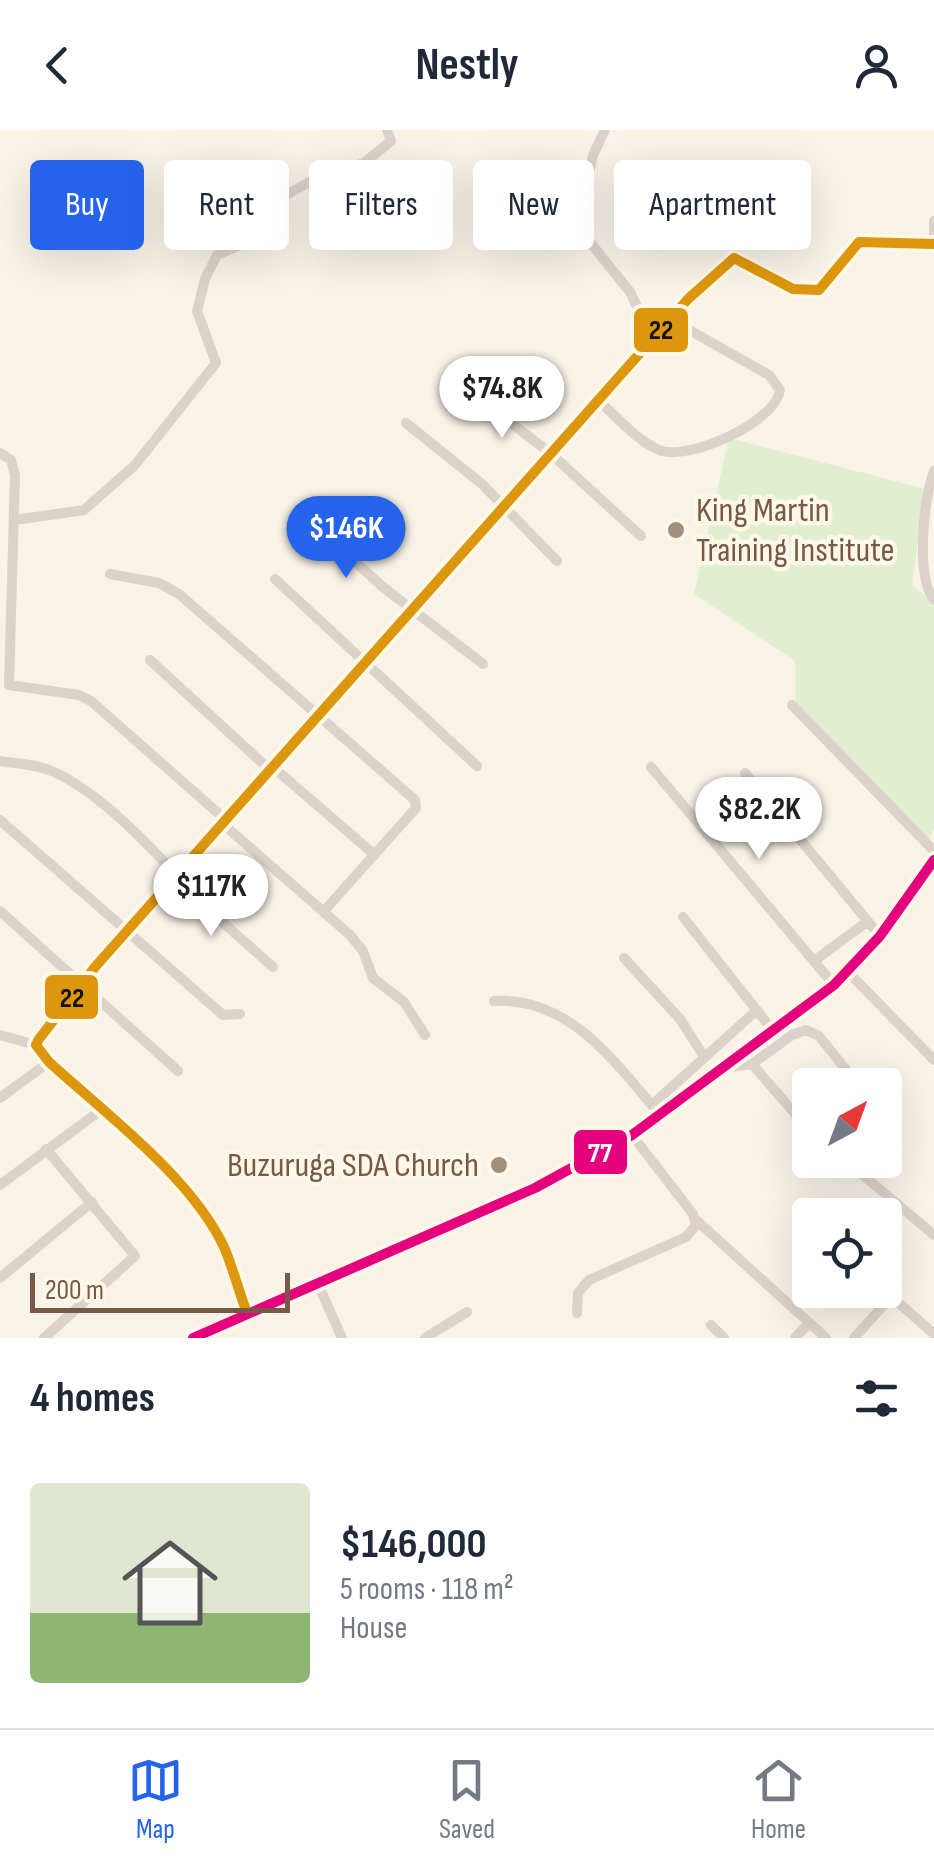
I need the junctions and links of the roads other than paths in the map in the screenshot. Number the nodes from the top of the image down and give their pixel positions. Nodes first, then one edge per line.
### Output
1 (387, 130) edge
2 (605, 130) edge
3 (934, 221) edge
4 (934, 236) edge
5 (934, 244) edge
6 (668, 318) junction
7 (652, 334) junction
8 (478, 398) dead end
9 (597, 400) junction
10 (406, 423) dead end
11 (549, 452) junction
12 (0, 453) edge
13 (934, 472) edge
14 (504, 508) junction
15 (308, 519) dead end
16 (14, 520) junction
17 (641, 536) dead end
18 (557, 561) dead end
19 (110, 574) dead end
20 (275, 579) dead end
21 (934, 600) edge
22 (412, 611) junction
23 (150, 660) dead end
24 (365, 663) junction
25 (483, 664) dead end
26 (4, 684) edge
27 (792, 705) dead end
28 (318, 716) junction
29 (0, 761) edge
30 (477, 766) dead end
31 (651, 767) dead end
32 (272, 770) junction
33 (745, 773) dead end
34 (0, 820) edge
35 (226, 823) junction
36 (934, 852) edge
37 (374, 856) junction
38 (934, 860) edge
39 (178, 879) junction
40 (0, 911) edge
41 (324, 911) junction
42 (683, 918) dead end
43 (868, 921) junction
44 (128, 933) junction
45 (880, 936) junction
46 (624, 958) dead end
47 (814, 961) junction
48 (273, 967) dead end
49 (848, 972) junction
50 (82, 982) junction
51 (834, 986) junction
52 (494, 1001) dead end
53 (757, 1010) junction
54 (240, 1014) dead end
55 (774, 1032) junction
56 (425, 1035) dead end
57 (0, 1036) edge
58 (36, 1044) junction
59 (703, 1055) junction
60 (934, 1060) edge
61 (49, 1062) junction
62 (752, 1064) junction
63 (729, 1067) junction
64 (845, 1068) edge
65 (178, 1072) dead end
66 (0, 1098) edge
67 (101, 1110) junction
68 (656, 1110) junction
69 (792, 1113) edge
70 (632, 1135) junction
71 (46, 1149) junction
72 (865, 1178) edge
73 (0, 1186) edge
74 (92, 1202) junction
75 (694, 1218) junction
76 (934, 1236) edge
77 (0, 1278) edge
78 (318, 1284) junction
79 (902, 1305) edge
80 (877, 1308) edge
81 (466, 1312) dead end
82 (247, 1313) junction
83 (577, 1313) dead end
84 (809, 1323) junction
85 (711, 1325) dead end
86 (934, 1334) edge
87 (44, 1338) edge
88 (193, 1338) edge
89 (342, 1338) edge
90 (425, 1338) edge
91 (724, 1338) edge
92 (795, 1338) edge
93 (826, 1338) edge
94 (854, 1338) edge

1 - 16 street
2 - 7 street
3 - 4 street
5 - 6 street
6 - 7 street
6 - 9 street
7 - 9 street
8 - 11 street
9 - 11 street
10 - 14 street
11 - 14 street
11 - 17 street
12 - 16 street
13 - 21 street
14 - 18 street
14 - 22 street
15 - 22 street
16 - 26 street
19 - 28 street
20 - 24 street
22 - 24 street
22 - 25 street
23 - 32 street
24 - 28 street
24 - 30 street
26 - 35 street
27 - 36 street
28 - 32 street
28 - 37 street
29 - 39 street
31 - 47 street
32 - 35 street
32 - 37 street
33 - 43 street
34 - 44 street
35 - 39 street
35 - 41 street
37 - 41 street
38 - 45 main road
39 - 44 street
39 - 48 street
40 - 50 street
41 - 56 street
42 - 53 street
43 - 45 street
43 - 47 street
44 - 50 street
44 - 54 street
45 - 49 main road
46 - 59 street
47 - 51 street
49 - 51 main road
49 - 60 street
50 - 58 street
50 - 65 street
51 - 55 main road
52 - 68 street
53 - 55 street
53 - 59 street
55 - 63 main road
57 - 58 street
58 - 61 street
59 - 68 street
61 - 66 street
61 - 67 street
62 - 63 street
62 - 64 street
62 - 69 street
63 - 68 main road
67 - 71 street
67 - 82 street
68 - 70 main road
70 - 75 street
70 - 78 main road
71 - 73 street
71 - 74 street
72 - 76 street
74 - 77 street
74 - 87 street
75 - 83 street
75 - 84 street
78 - 82 main road
78 - 89 street
79 - 86 street
80 - 94 street
81 - 90 street
82 - 88 main road
84 - 92 street
84 - 93 street
85 - 91 street

